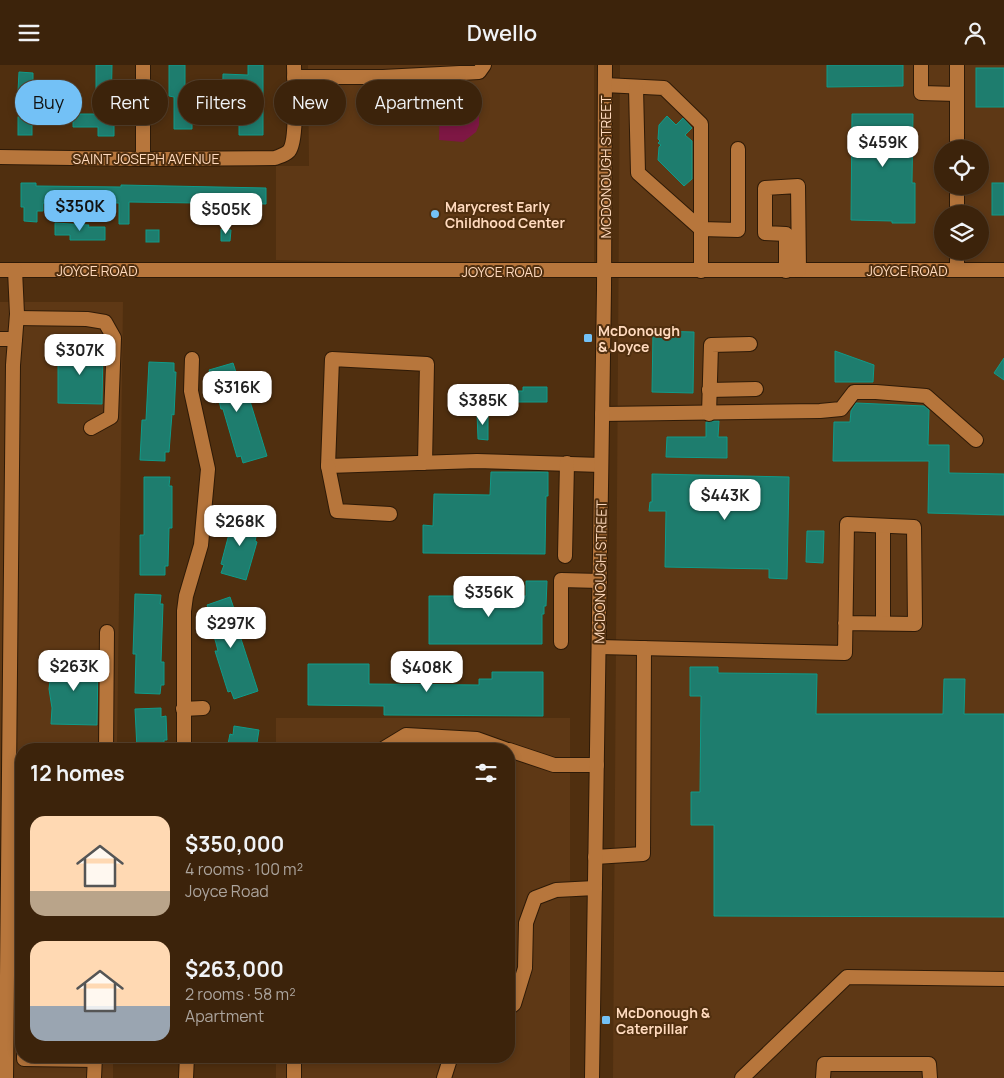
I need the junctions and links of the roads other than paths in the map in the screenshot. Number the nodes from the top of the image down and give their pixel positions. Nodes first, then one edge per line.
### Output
1 (143, 65) edge
2 (605, 65) edge
3 (921, 65) edge
4 (957, 65) edge
5 (480, 67) edge
6 (294, 71) edge
7 (383, 71) edge
8 (605, 85) junction
9 (636, 88) junction
10 (957, 94) junction
11 (957, 140) edge
12 (738, 149) dead end
13 (0, 157) edge
14 (143, 159) junction
15 (701, 229) junction
16 (793, 234) dead end
17 (957, 260) edge
18 (0, 269) edge
19 (16, 270) junction
20 (957, 270) junction
21 (1004, 270) edge
22 (604, 271) junction
23 (701, 271) junction
24 (793, 271) junction
25 (17, 318) junction
26 (0, 339) edge
27 (16, 339) junction
28 (750, 344) dead end
29 (192, 359) dead end
30 (756, 389) dead end
31 (710, 390) junction
32 (602, 414) junction
33 (709, 414) junction
34 (91, 428) dead end
35 (976, 440) dead end
36 (425, 463) junction
37 (567, 463) junction
38 (602, 465) junction
39 (328, 466) junction
40 (390, 514) dead end
41 (883, 526) junction
42 (564, 555) dead end
43 (600, 581) junction
44 (846, 623) junction
45 (883, 623) junction
46 (107, 632) dead end
47 (560, 642) dead end
48 (599, 647) junction
49 (644, 648) junction
50 (4, 698) edge
51 (204, 708) dead end
52 (183, 709) junction
53 (106, 743) edge
54 (184, 743) edge
55 (393, 743) edge
56 (488, 743) edge
57 (515, 752) edge
58 (597, 765) junction
59 (596, 857) junction
60 (595, 888) junction
61 (1004, 979) edge
62 (515, 1001) edge
63 (95, 1063) edge
64 (187, 1063) edge
65 (294, 1063) edge
66 (449, 1063) edge
67 (6, 1078) edge
68 (94, 1078) edge
69 (186, 1078) edge
70 (294, 1078) edge
71 (444, 1078) edge
72 (592, 1078) edge
73 (742, 1078) edge
74 (823, 1078) edge
75 (930, 1078) edge

1 - 14 street
2 - 8 street, MCDONOUGH STREET
3 - 10 street
4 - 10 street
5 - 7 street
6 - 7 street
6 - 14 street, SAINT JOSEPH AVENUE
8 - 9 street
8 - 22 street, MCDONOUGH STREET
9 - 15 street
9 - 15 street
10 - 11 street
12 - 15 street
13 - 14 street, SAINT JOSEPH AVENUE
15 - 23 street
16 - 24 street
17 - 20 street
18 - 19 street, JOYCE ROAD
19 - 22 street, JOYCE ROAD
19 - 25 street
20 - 21 street, JOYCE ROAD
20 - 24 street, JOYCE ROAD
22 - 23 street, JOYCE ROAD
22 - 32 street, MCDONOUGH STREET
23 - 24 street, JOYCE ROAD
25 - 27 street
25 - 34 street
26 - 27 street
27 - 50 street
28 - 31 street
29 - 52 street
30 - 31 street
31 - 33 street
32 - 33 street
32 - 38 street, MCDONOUGH STREET
33 - 35 street
36 - 37 street
36 - 39 street
36 - 39 street
37 - 38 street
37 - 42 street
38 - 43 street, MCDONOUGH STREET
39 - 40 street
41 - 44 street
41 - 45 street
41 - 45 street
43 - 47 street
43 - 48 street, MCDONOUGH STREET
44 - 45 street
44 - 49 street
46 - 53 street
48 - 49 street
48 - 58 street, MCDONOUGH STREET
49 - 59 street
50 - 67 street
51 - 52 street
52 - 54 street
55 - 56 street
57 - 58 street
58 - 59 street, MCDONOUGH STREET
59 - 60 street, MCDONOUGH STREET
60 - 62 street
60 - 72 street, MCDONOUGH STREET
61 - 73 street
63 - 68 street
64 - 69 street
65 - 70 street
66 - 71 street
74 - 75 street

